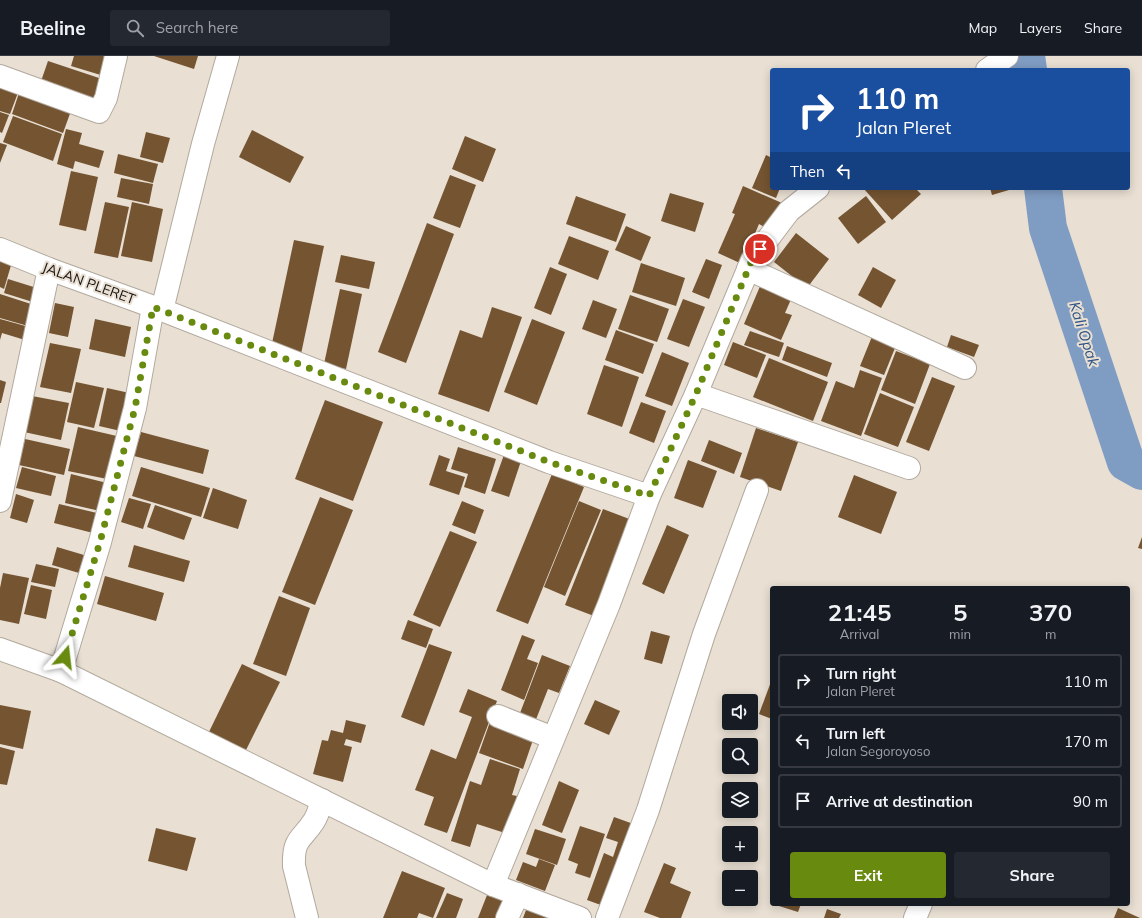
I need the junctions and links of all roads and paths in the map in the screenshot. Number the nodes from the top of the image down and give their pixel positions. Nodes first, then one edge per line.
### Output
1 (116, 56) edge
2 (228, 56) edge
3 (1006, 56) edge
4 (989, 68) edge
5 (0, 76) edge
6 (815, 190) edge
7 (0, 249) edge
8 (49, 269) junction
9 (748, 269) junction
10 (157, 309) junction
11 (965, 368) dead end
12 (696, 394) junction
13 (6, 450) edge
14 (909, 468) dead end
15 (757, 490) dead end
16 (649, 496) junction
17 (0, 501) edge
18 (0, 649) edge
19 (61, 671) junction
20 (498, 716) dead end
21 (554, 738) junction
22 (322, 800) junction
23 (493, 885) junction
24 (518, 894) junction
25 (919, 906) edge
26 (307, 918) edge
27 (507, 918) edge
28 (580, 918) edge
29 (607, 918) edge
30 (915, 918) edge

1 - 5 street
2 - 10 street
3 - 4 street
6 - 9 street
7 - 8 street, JALAN PLERET
8 - 10 street, JALAN PLERET
8 - 13 street
9 - 11 street
9 - 12 street
10 - 16 street, JALAN PLERET
10 - 19 street
12 - 14 street
12 - 16 street
13 - 17 street
15 - 29 street
16 - 21 street
18 - 19 street
19 - 22 street
20 - 21 street
21 - 23 street
22 - 23 street
22 - 26 street
23 - 24 street
24 - 27 street
24 - 28 street
25 - 30 street

